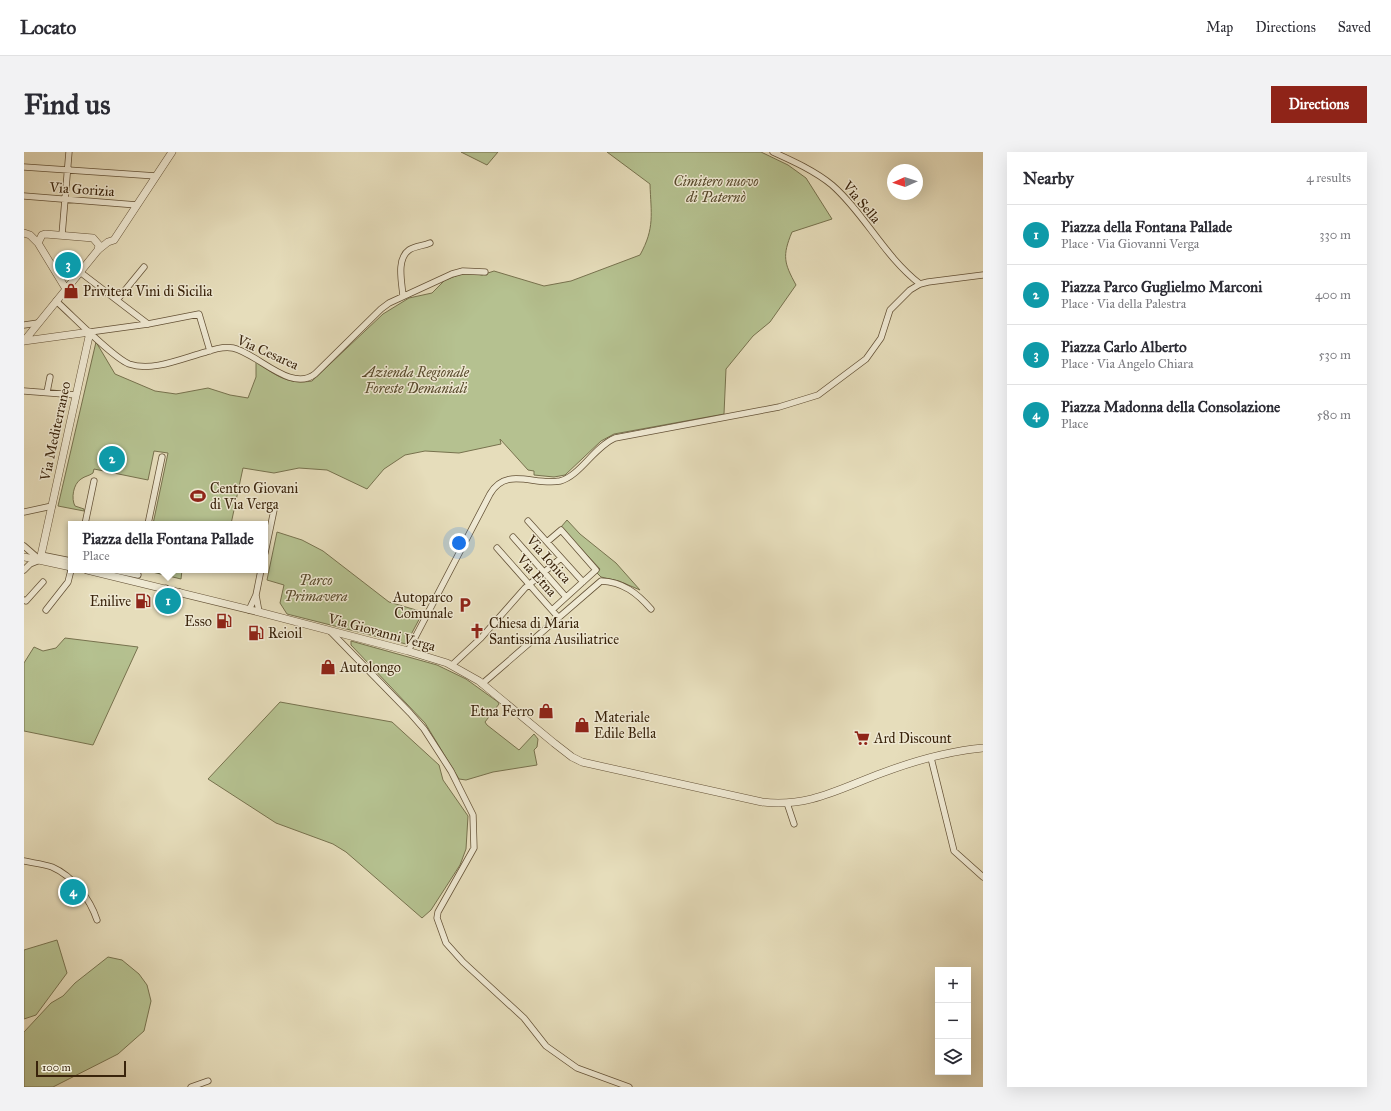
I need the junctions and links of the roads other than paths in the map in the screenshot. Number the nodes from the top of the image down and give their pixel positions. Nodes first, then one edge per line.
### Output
1 (69, 152) edge
2 (172, 152) edge
3 (773, 152) edge
4 (24, 167) edge
5 (67, 170) junction
6 (156, 176) junction
7 (24, 196) edge
8 (65, 200) junction
9 (137, 205) junction
10 (27, 234) edge
11 (62, 234) junction
12 (93, 238) junction
13 (108, 242) junction
14 (38, 243) junction
15 (430, 243) dead end
16 (98, 250) junction
17 (144, 268) dead end
18 (485, 272) dead end
19 (82, 273) junction
20 (983, 275) edge
21 (920, 284) junction
22 (64, 292) junction
23 (402, 296) junction
24 (117, 300) junction
25 (56, 301) junction
26 (38, 323) junction
27 (148, 324) junction
28 (24, 325) edge
29 (90, 332) junction
30 (24, 341) edge
31 (210, 351) junction
32 (50, 377) dead end
33 (24, 391) edge
34 (47, 392) junction
35 (76, 395) junction
36 (162, 457) dead end
37 (94, 481) dead end
38 (52, 506) junction
39 (274, 510) dead end
40 (24, 512) edge
41 (86, 521) edge
42 (149, 521) edge
43 (528, 521) dead end
44 (513, 537) dead end
45 (268, 539) edge
46 (547, 542) junction
47 (24, 546) edge
48 (497, 548) dead end
49 (24, 557) edge
50 (41, 558) junction
51 (561, 558) junction
52 (68, 561) edge
53 (68, 565) edge
54 (24, 570) edge
55 (545, 572) junction
56 (70, 573) edge
57 (117, 573) edge
58 (260, 573) edge
59 (137, 575) edge
60 (43, 582) dead end
61 (583, 582) junction
62 (530, 585) junction
63 (166, 588) junction
64 (180, 592) junction
65 (256, 595) junction
66 (566, 597) junction
67 (24, 600) edge
68 (651, 609) dead end
69 (46, 610) dead end
70 (249, 610) junction
71 (552, 610) junction
72 (259, 612) junction
73 (558, 617) junction
74 (330, 631) junction
75 (408, 651) junction
76 (452, 665) junction
77 (482, 684) junction
78 (983, 748) edge
79 (931, 758) junction
80 (787, 803) junction
81 (794, 824) dead end
82 (26, 862) edge
83 (983, 877) edge
84 (98, 920) dead end
85 (208, 1081) dead end
86 (190, 1087) edge
87 (629, 1087) edge

1 - 5 street
2 - 6 street
3 - 21 street, Via Sella
4 - 5 street
5 - 6 street
5 - 8 street
6 - 9 street
7 - 8 street, Via Gorizia
8 - 9 street, Via Gorizia
8 - 11 street
9 - 13 street
10 - 14 street
11 - 12 street
11 - 14 street
12 - 13 street
12 - 16 street
13 - 16 street
14 - 22 street
15 - 23 street
16 - 19 street
17 - 24 street
18 - 23 street, Via Cesarea
19 - 22 street
19 - 24 street
20 - 21 street
21 - 75 street
22 - 25 street
23 - 31 street, Via Cesarea
24 - 27 street
25 - 26 street
25 - 29 street, Via Cesarea
26 - 28 street
26 - 30 street
27 - 29 street
27 - 31 street
29 - 30 street
29 - 31 street, Via Cesarea
29 - 35 street, Via Mediterraneo
32 - 34 street
33 - 34 street
34 - 35 street
35 - 38 street, Via Mediterraneo
36 - 42 street
37 - 41 street
38 - 40 street
38 - 50 street, Via Mediterraneo
39 - 45 street
43 - 46 street
44 - 55 street, Via Ionica
46 - 51 street
46 - 61 street
47 - 50 street
48 - 62 street, Via Etna
49 - 50 street
50 - 52 street
50 - 53 street
50 - 54 street
51 - 55 street
51 - 61 street
55 - 62 street
55 - 66 street, Via Ionica
56 - 69 street
57 - 59 street, Via Giovanni Verga
58 - 65 street
59 - 63 street, Via Giovanni Verga
60 - 67 street
61 - 66 street
62 - 71 street, Via Etna
62 - 76 street
63 - 64 street, Via Giovanni Verga
63 - 64 street
64 - 70 street, Via Giovanni Verga
65 - 70 street
65 - 72 street
66 - 71 street
68 - 73 street
70 - 72 street, Via Giovanni Verga
71 - 73 street, Via Etna
72 - 74 street, Via Giovanni Verga
73 - 77 street
74 - 75 street, Via Giovanni Verga
74 - 87 street
75 - 76 street, Via Giovanni Verga
76 - 77 street, Via Giovanni Verga
77 - 80 street, Via Giovanni Verga
78 - 79 street, Via Giovanni Verga
79 - 80 street, Via Giovanni Verga
79 - 83 street
80 - 81 street
82 - 84 street
85 - 86 street

